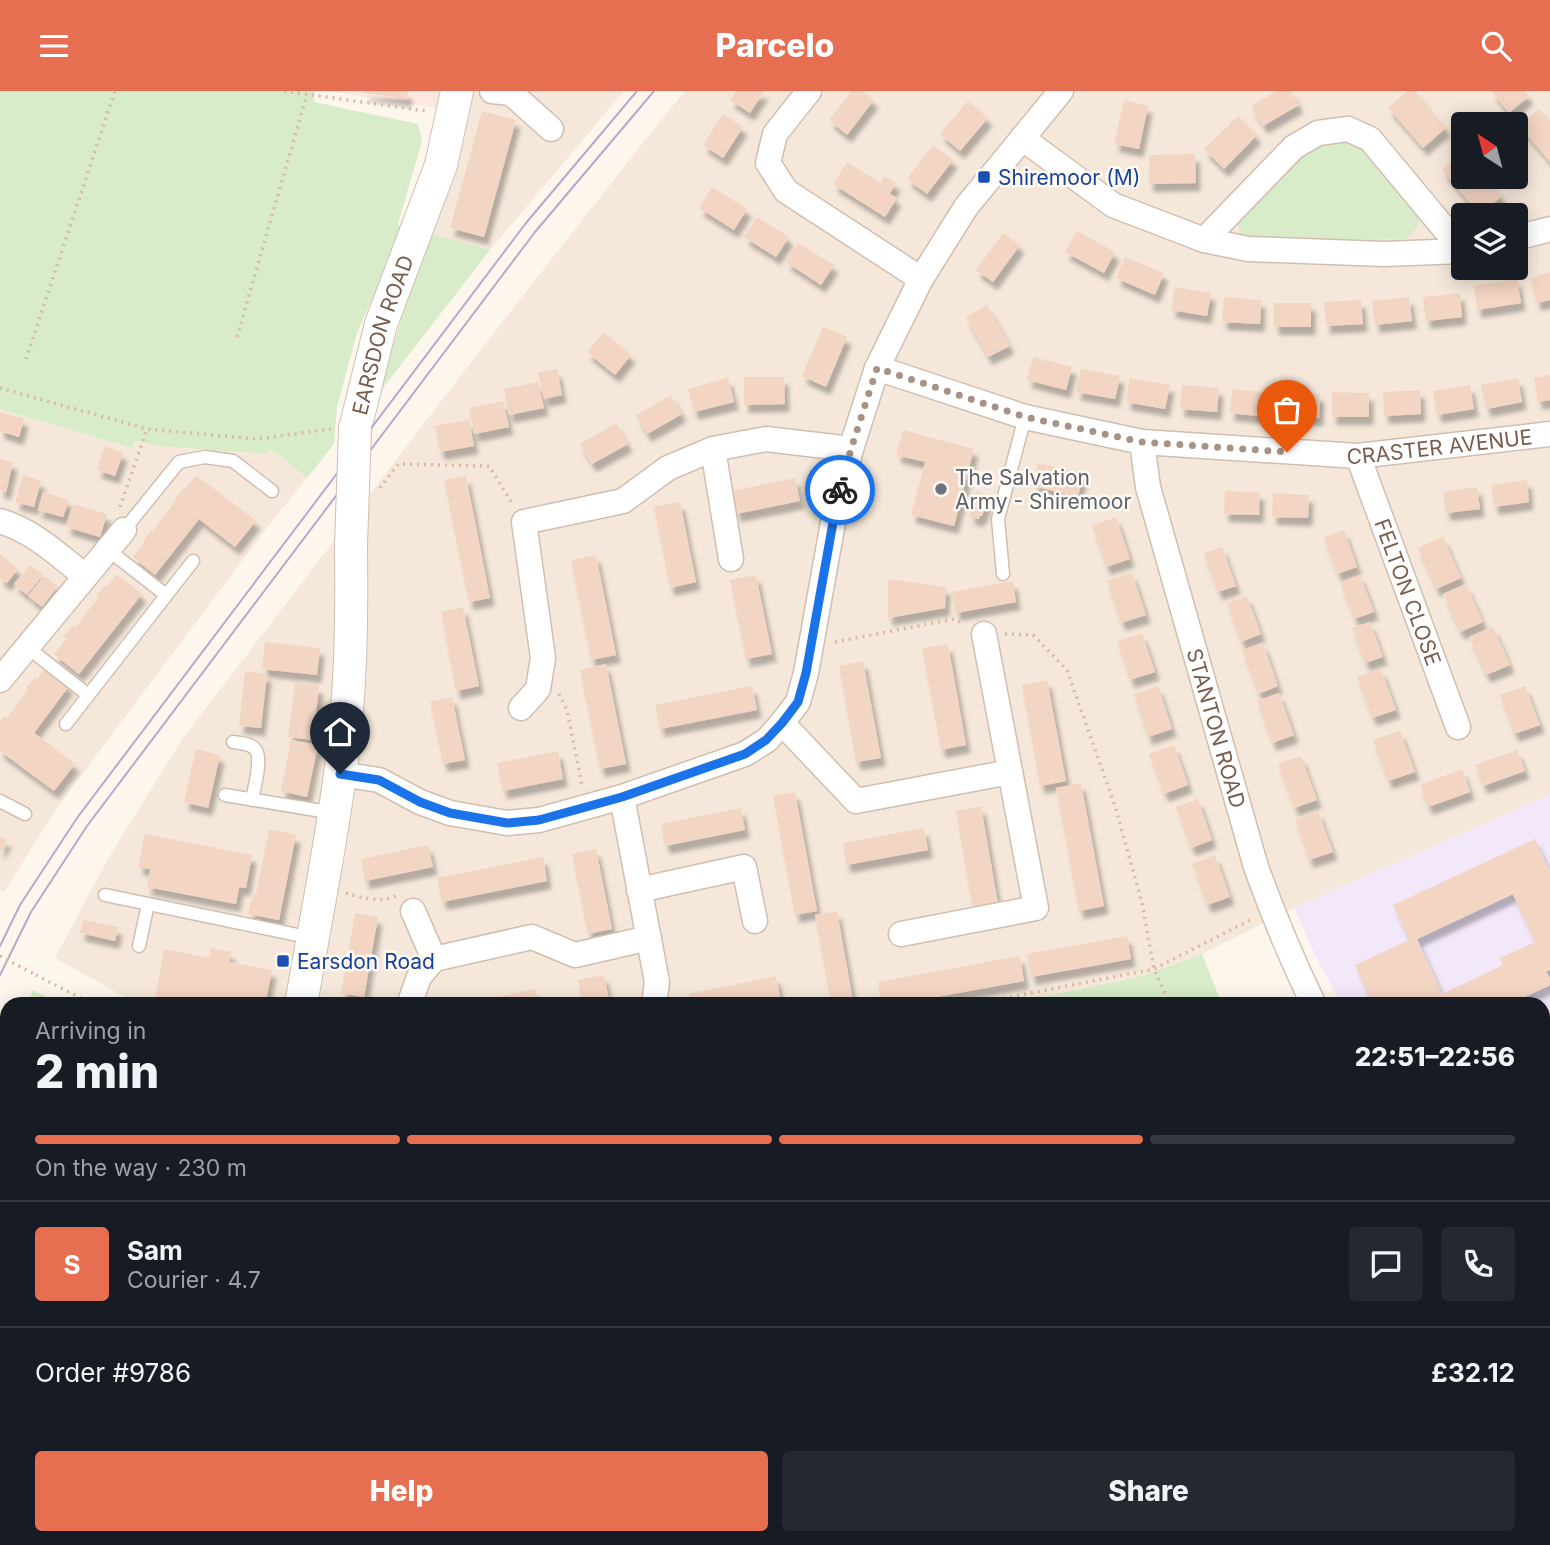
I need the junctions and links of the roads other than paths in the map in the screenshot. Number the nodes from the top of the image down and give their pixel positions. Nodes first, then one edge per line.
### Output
1 (492, 91) edge
2 (809, 91) edge
3 (1062, 91) edge
4 (455, 103) edge
5 (551, 129) dead end
6 (1022, 138) junction
7 (1550, 229) edge
8 (1528, 235) edge
9 (1451, 237) edge
10 (1204, 240) junction
11 (1451, 251) edge
12 (920, 279) junction
13 (877, 368) junction
14 (1025, 417) junction
15 (1550, 434) edge
16 (1142, 442) junction
17 (713, 449) junction
18 (851, 449) junction
19 (1358, 456) junction
20 (272, 491) dead end
21 (0, 521) edge
22 (124, 530) joint
23 (107, 549) junction
24 (731, 559) dead end
25 (193, 561) dead end
26 (1003, 574) dead end
27 (85, 576) junction
28 (166, 595) junction
29 (984, 634) road end
30 (27, 647) junction
31 (0, 680) edge
32 (88, 695) junction
33 (521, 708) dead end
34 (782, 723) junction
35 (66, 724) dead end
36 (1458, 727) dead end
37 (233, 742) dead end
38 (1010, 772) junction
39 (340, 774) junction
40 (225, 795) dead end
41 (622, 797) junction
42 (251, 800) junction
43 (0, 801) edge
44 (334, 813) junction
45 (25, 814) dead end
46 (639, 890) junction
47 (105, 895) dead end
48 (148, 904) junction
49 (413, 911) road end
50 (755, 921) dead end
51 (901, 934) dead end
52 (312, 938) junction
53 (649, 938) junction
54 (139, 946) dead end
55 (434, 959) junction
56 (302, 997) edge
57 (412, 997) edge
58 (655, 997) edge
59 (1310, 997) edge

1 - 5 street
2 - 12 street
3 - 6 street
4 - 39 street, EARSDON ROAD, bridge
6 - 10 street
6 - 12 street
7 - 8 street
9 - 10 street
10 - 11 street
12 - 13 street
13 - 14 street, CRASTER AVENUE
13 - 18 street
14 - 16 street, CRASTER AVENUE
14 - 26 lane
15 - 19 street, CRASTER AVENUE
16 - 19 street, CRASTER AVENUE
16 - 59 street, STANTON ROAD
17 - 18 street
17 - 24 street
17 - 33 street
18 - 34 street
19 - 36 street, FELTON CLOSE
20 - 22 lane
21 - 27 street
22 - 23 street
23 - 27 street
23 - 28 lane
25 - 28 lane
27 - 30 street
28 - 32 lane
29 - 38 street
30 - 31 street
30 - 32 lane
32 - 35 lane
34 - 38 street
34 - 41 street
37 - 42 lane
38 - 51 street
39 - 41 street
39 - 44 street, EARSDON ROAD
40 - 42 lane
41 - 46 street
42 - 44 lane
43 - 45 lane
44 - 52 street, EARSDON ROAD
46 - 50 street
46 - 53 street
47 - 48 lane
48 - 52 lane
48 - 54 lane
49 - 55 street
52 - 56 street, EARSDON ROAD
53 - 55 street
53 - 58 street
55 - 57 street

